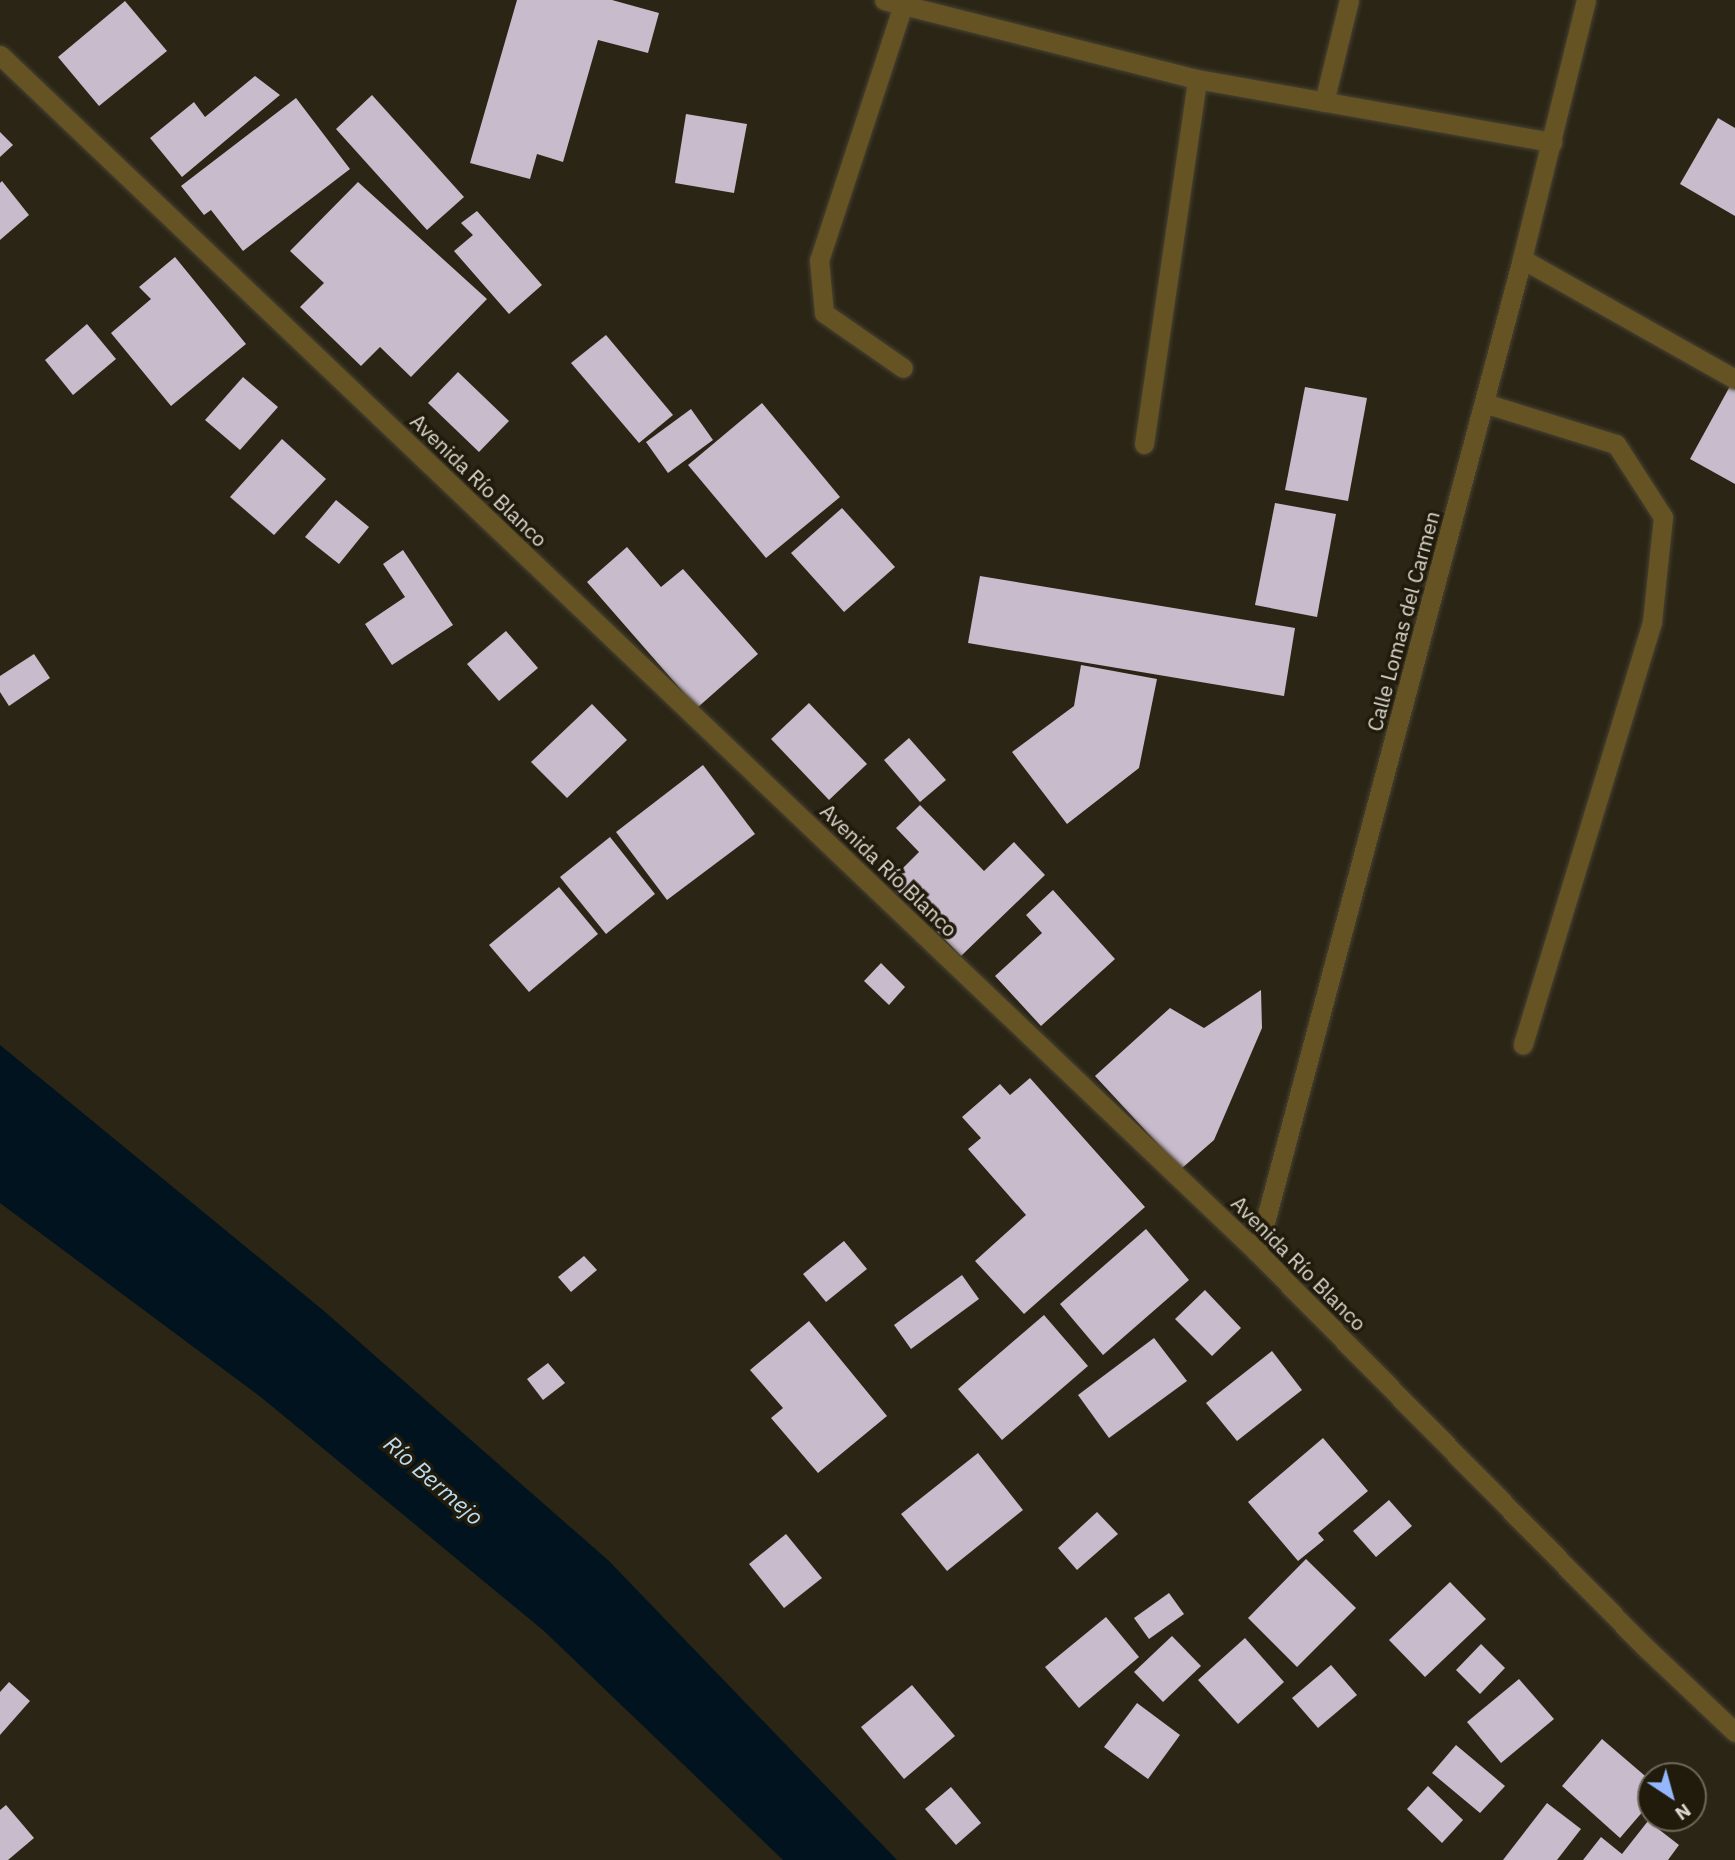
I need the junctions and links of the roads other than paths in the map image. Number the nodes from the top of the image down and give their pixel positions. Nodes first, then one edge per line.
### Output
1 (1349, 0) edge
2 (1586, 0) edge
3 (893, 3) edge
4 (0, 55) edge
5 (1197, 79) junction
6 (1324, 102) junction
7 (1552, 142) junction
8 (1522, 260) junction
9 (903, 368) dead end
10 (1735, 379) edge
11 (1484, 403) junction
12 (1144, 444) dead end
13 (1523, 1045) dead end
14 (1258, 1252) junction
15 (1735, 1732) edge

1 - 6 street
2 - 7 street, Calle Lomas del Carmen
3 - 5 street
3 - 9 street
4 - 14 street, Avenida Río Blanco
5 - 6 street
5 - 12 street
6 - 7 street
7 - 8 street, Calle Lomas del Carmen
8 - 10 street
8 - 11 street, Calle Lomas del Carmen
11 - 13 street
11 - 14 street, Calle Lomas del Carmen
14 - 15 street, Avenida Río Blanco

